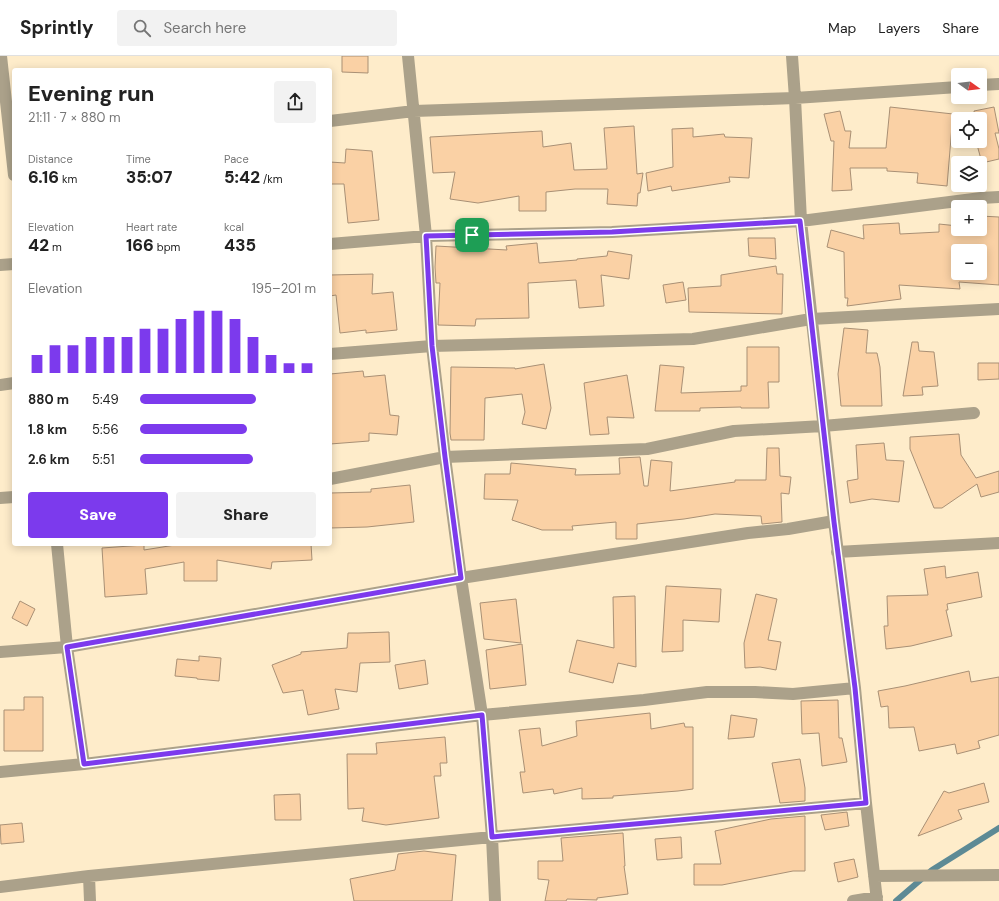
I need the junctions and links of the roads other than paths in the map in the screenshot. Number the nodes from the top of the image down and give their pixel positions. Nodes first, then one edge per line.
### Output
1 (1, 56) edge
2 (408, 56) edge
3 (792, 56) edge
4 (999, 84) edge
5 (987, 85) edge
6 (951, 87) edge
7 (795, 98) junction
8 (414, 111) junction
9 (332, 121) edge
10 (8, 156) edge
11 (12, 169) edge
12 (999, 197) edge
13 (800, 221) junction
14 (426, 236) junction
15 (332, 244) edge
16 (12, 264) edge
17 (0, 265) edge
18 (999, 309) edge
19 (812, 319) junction
20 (432, 346) junction
21 (332, 354) edge
22 (12, 383) edge
23 (0, 385) edge
24 (974, 413) dead end
25 (823, 426) junction
26 (445, 457) junction
27 (332, 479) edge
28 (12, 497) edge
29 (0, 498) edge
30 (834, 522) junction
31 (999, 543) edge
32 (57, 546) edge
33 (838, 552) junction
34 (461, 578) junction
35 (67, 647) junction
36 (0, 652) edge
37 (855, 688) junction
38 (482, 715) junction
39 (84, 764) junction
40 (0, 772) edge
41 (866, 803) junction
42 (492, 837) junction
43 (999, 875) edge
44 (89, 876) junction
45 (874, 876) junction
46 (0, 887) edge
47 (877, 899) edge
48 (90, 901) edge
49 (495, 901) edge
50 (853, 901) edge

1 - 10 street
2 - 8 street
3 - 7 street
4 - 5 street
6 - 7 street
7 - 8 street
7 - 13 street
8 - 9 street
8 - 14 street
10 - 11 street
12 - 13 street
13 - 14 street
13 - 19 street
14 - 15 street
14 - 20 street
16 - 17 street
18 - 19 street
19 - 20 street
19 - 25 street
20 - 21 street
20 - 26 street
22 - 23 street
24 - 25 street
25 - 26 street
25 - 30 street
26 - 27 street
26 - 34 street
28 - 29 street
30 - 33 street
30 - 34 street
31 - 33 street
32 - 35 street
33 - 37 street
34 - 35 street
34 - 38 street
35 - 36 street
35 - 39 street
37 - 38 street
37 - 41 street
38 - 39 street
38 - 42 street
39 - 40 street
41 - 42 street
41 - 45 street
42 - 44 street
42 - 49 street
43 - 45 street
44 - 46 street
44 - 48 street
45 - 47 street
47 - 50 street

